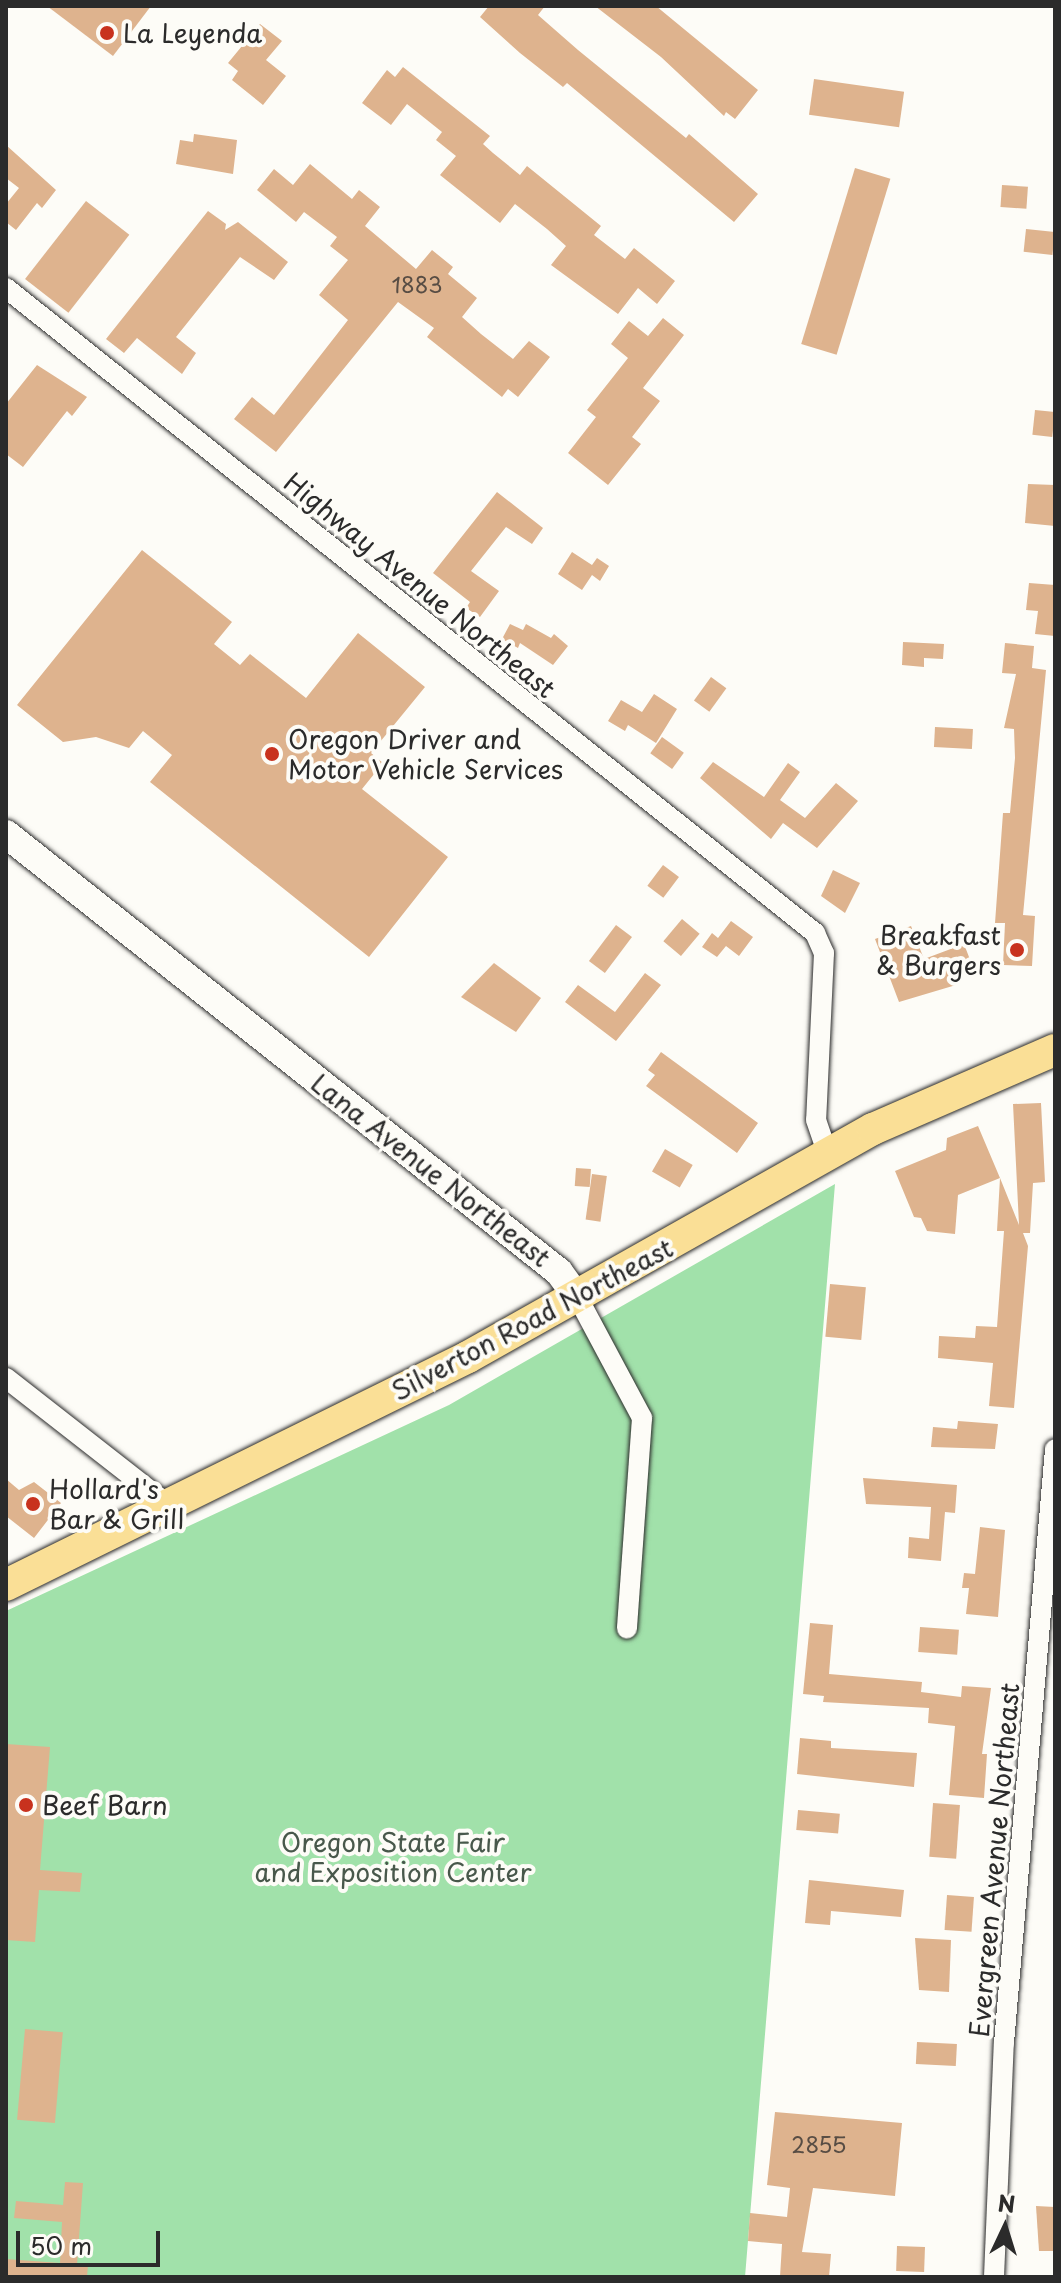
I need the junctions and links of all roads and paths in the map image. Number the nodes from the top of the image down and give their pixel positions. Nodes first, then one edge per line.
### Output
1 (6, 288) edge
2 (6, 834) edge
3 (1055, 1050) edge
4 (827, 1152) junction
5 (578, 1298) junction
6 (6, 1378) edge
7 (1055, 1449) edge
8 (167, 1504) junction
9 (6, 1585) edge
10 (627, 1628) dead end
11 (994, 2277) edge

1 - 4 street, Highway Avenue Northeast
2 - 5 street, Lana Avenue Northeast
3 - 4 main road, Silverton Road Northeast
4 - 5 main road, Silverton Road Northeast
5 - 8 main road, Silverton Road Northeast
5 - 10 street, Lana Avenue Northeast
6 - 8 street
7 - 11 street, Evergreen Avenue Northeast
8 - 9 main road, Silverton Road Northeast

